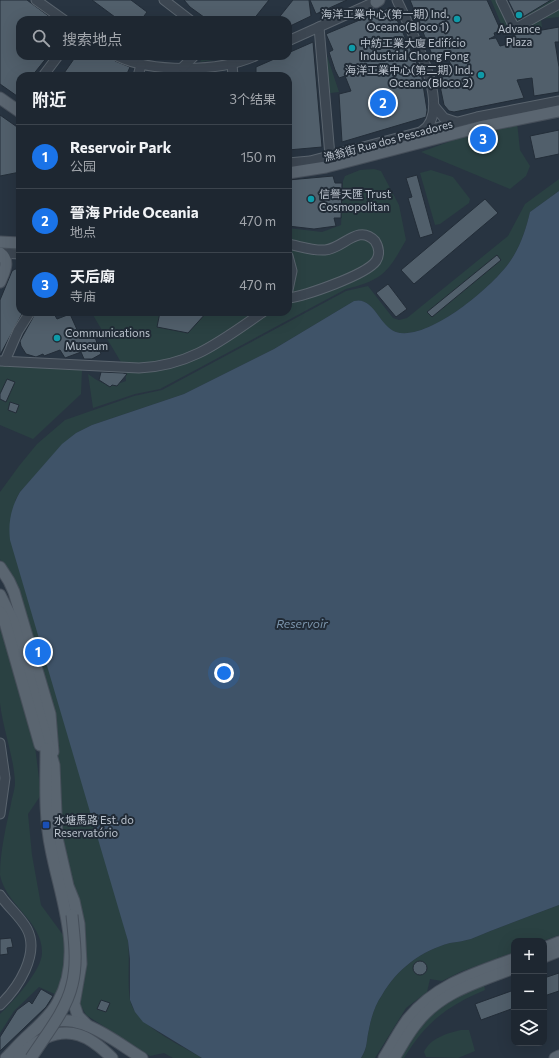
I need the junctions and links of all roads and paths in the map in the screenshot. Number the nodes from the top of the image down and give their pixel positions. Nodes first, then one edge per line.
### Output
1 (36, 0) edge
2 (164, 0) edge
3 (397, 0) edge
4 (501, 0) edge
5 (378, 1) edge
6 (173, 4) edge
7 (559, 4) edge
8 (58, 16) edge
9 (186, 16) edge
10 (319, 27) junction
11 (292, 39) edge
12 (55, 60) edge
13 (128, 60) edge
14 (190, 60) edge
15 (244, 60) edge
16 (232, 64) junction
17 (141, 65) junction
18 (183, 67) junction
19 (46, 72) edge
20 (139, 72) edge
21 (233, 72) edge
22 (0, 98) edge
23 (559, 101) edge
24 (434, 106) junction
25 (16, 108) edge
26 (559, 111) edge
27 (459, 122) junction
28 (417, 132) junction
29 (330, 156) junction
30 (292, 163) edge
31 (292, 172) edge
32 (0, 242) edge
33 (16, 243) edge
34 (292, 245) edge
35 (0, 253) edge
36 (16, 254) edge
37 (0, 282) edge
38 (292, 297) edge
39 (27, 316) edge
40 (257, 316) edge
41 (2, 361) edge
42 (0, 568) edge
43 (0, 594) edge
44 (0, 612) edge
45 (0, 743) edge
46 (50, 765) junction
47 (0, 814) edge
48 (68, 886) junction
49 (0, 895) edge
50 (559, 942) edge
51 (547, 947) edge
52 (559, 951) edge
53 (547, 956) edge
54 (511, 960) edge
55 (511, 969) edge
56 (0, 1005) edge
57 (87, 1025) junction
58 (32, 1032) junction
59 (100, 1033) junction
60 (559, 1056) edge
61 (6, 1058) edge
62 (19, 1058) edge
63 (31, 1058) edge
64 (112, 1058) edge
65 (130, 1058) edge
66 (142, 1058) edge
67 (384, 1058) edge
68 (394, 1058) edge
69 (555, 1058) edge

1 - 8 street
2 - 6 street
3 - 24 street
4 - 7 street
5 - 10 street
6 - 9 street
10 - 11 street
10 - 29 street
12 - 19 street
13 - 17 street
14 - 18 street
15 - 16 street
16 - 18 street
16 - 21 street
17 - 18 street
17 - 20 street
22 - 25 main road
23 - 27 street, 漁翁街 Rua dos Pescadores
24 - 27 street
24 - 28 street
26 - 31 main road, 漁翁街 Rua dos Pescadores
27 - 28 street, 漁翁街 Rua dos Pescadores
28 - 29 street, 漁翁街 Rua dos Pescadores
29 - 30 street, 漁翁街 Rua dos Pescadores
32 - 33 main road
34 - 38 street
35 - 36 street
35 - 37 main road
39 - 41 street
40 - 41 street
42 - 43 main road
42 - 46 main road
43 - 46 main road
44 - 46 main road
45 - 47 street
46 - 48 main road
46 - 58 main road
48 - 57 main road
48 - 63 main road, bridge
49 - 56 street
50 - 51 main road
52 - 53 main road
54 - 67 main road
55 - 68 main road
57 - 58 main road
57 - 59 main road
58 - 61 main road
59 - 65 main road
59 - 66 main road
60 - 69 main road
62 - 64 main road

